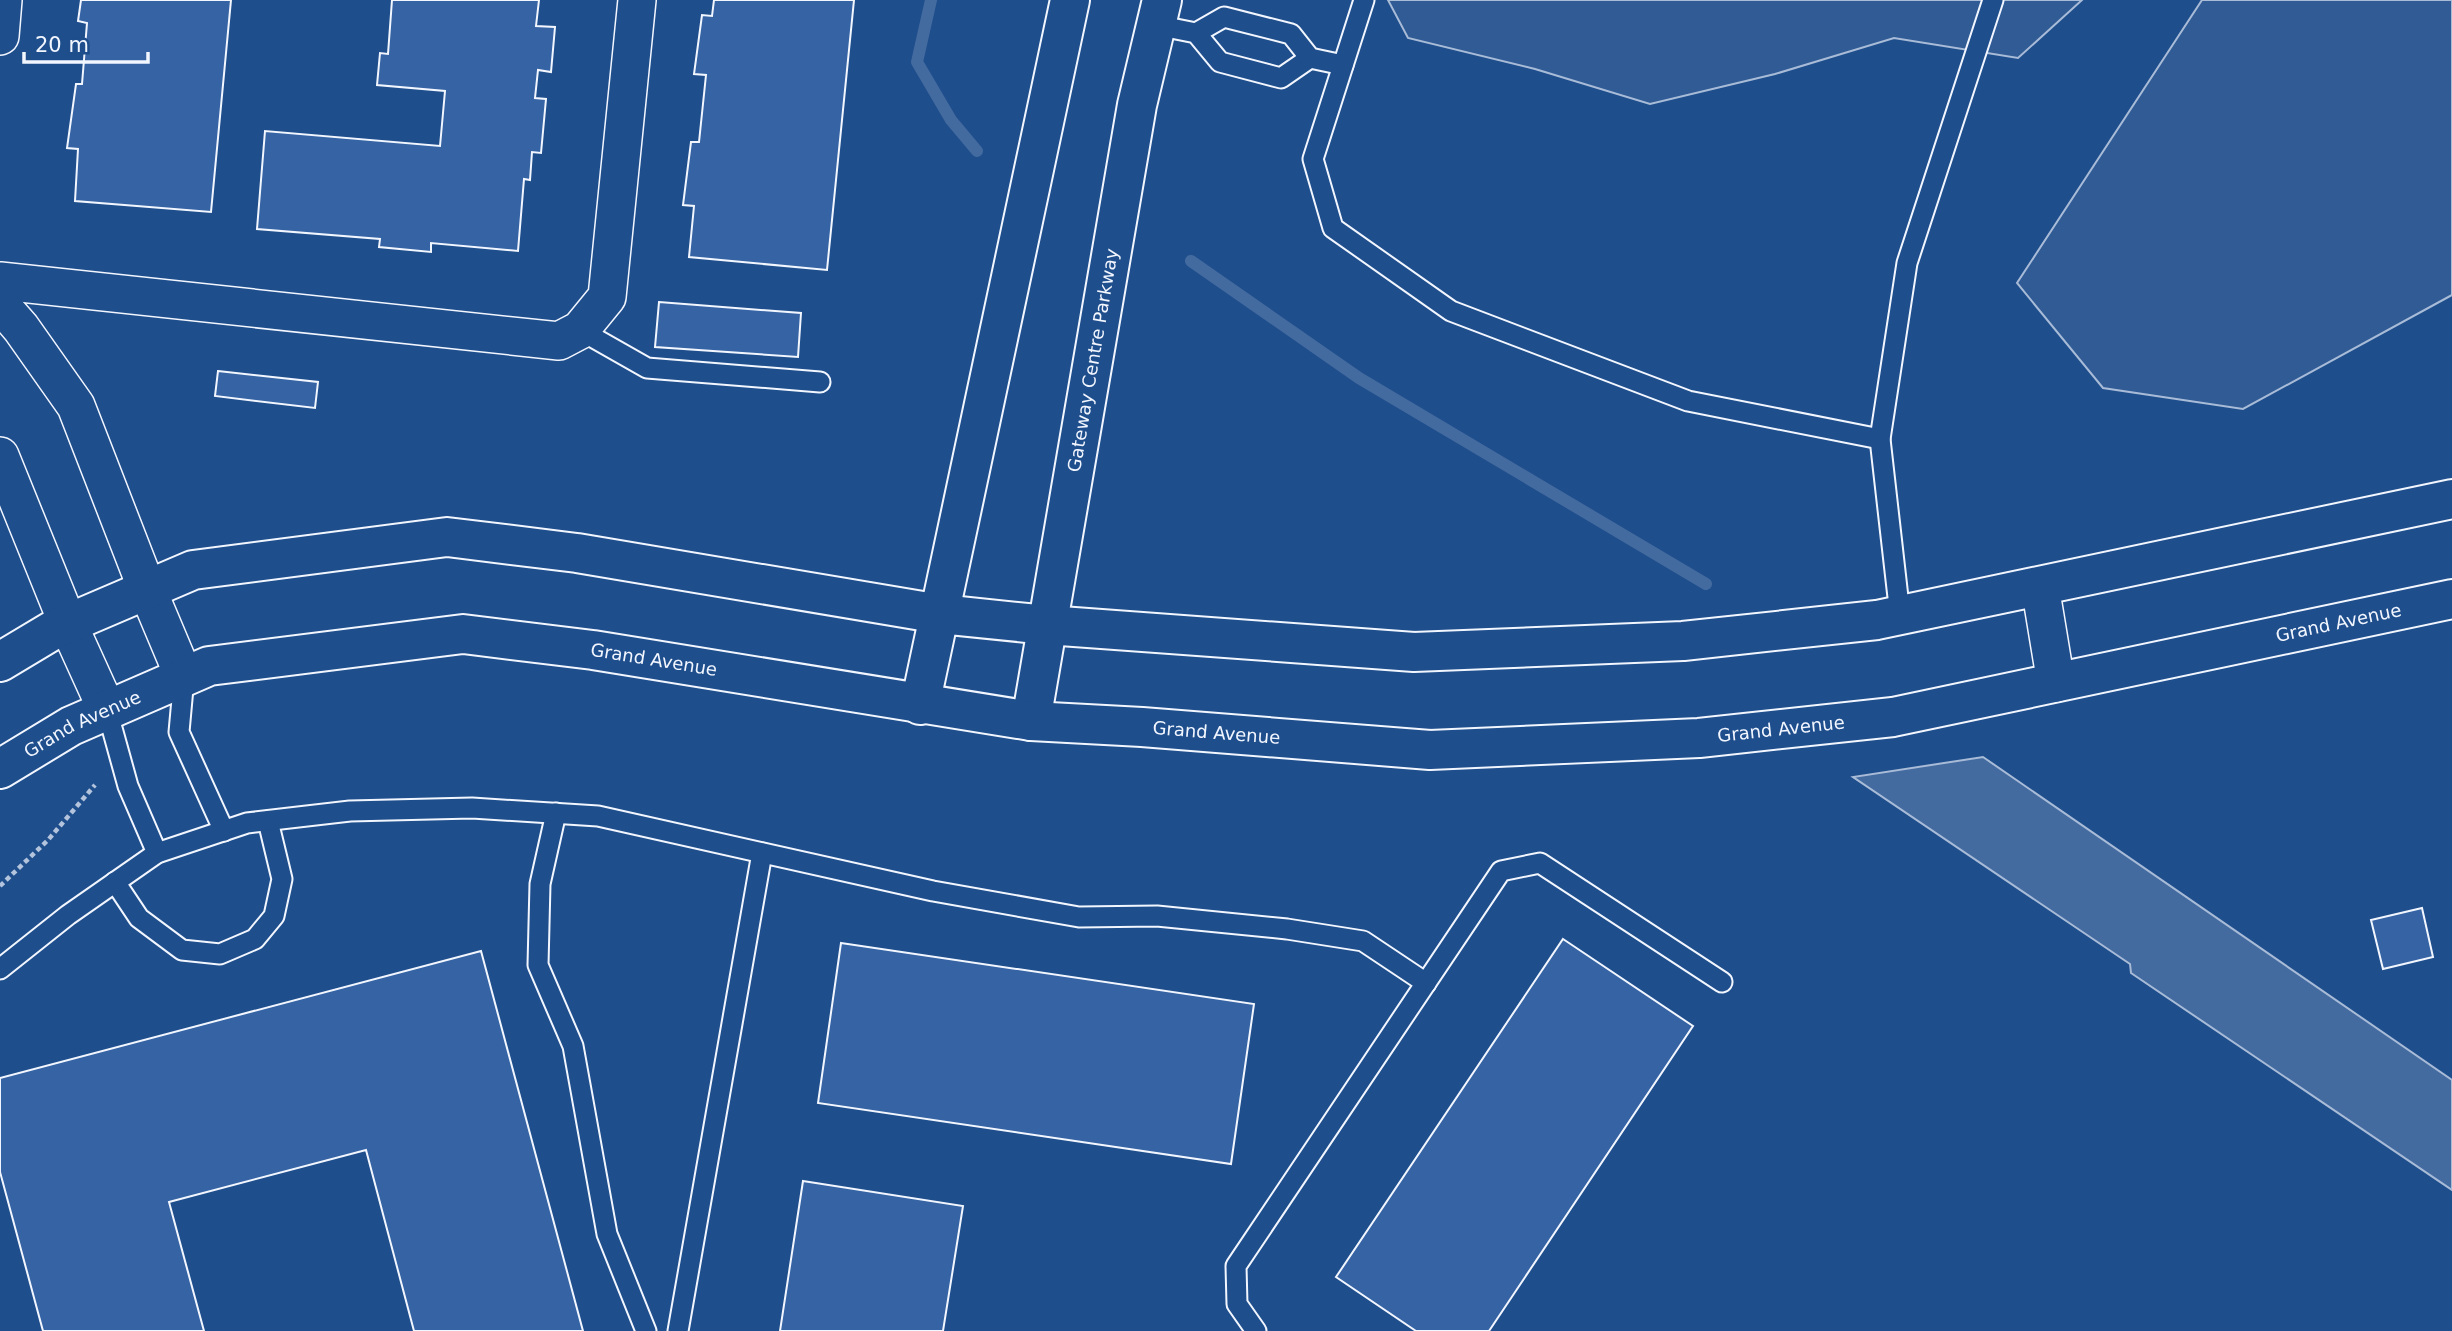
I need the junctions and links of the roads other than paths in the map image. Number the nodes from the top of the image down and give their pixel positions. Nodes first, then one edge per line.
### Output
1 (3, 0) edge
2 (637, 0) edge
3 (1070, 0) edge
4 (1364, 0) edge
5 (1993, 0) edge
6 (1159, 13) edge
7 (1196, 33) junction
8 (0, 36) edge
9 (1310, 58) junction
10 (1343, 65) junction
11 (0, 281) edge
12 (0, 304) edge
13 (580, 330) junction
14 (820, 382) dead end
15 (1880, 439) junction
16 (0, 456) edge
17 (2452, 499) edge
18 (2040, 586) junction
19 (147, 589) junction
20 (2452, 599) edge
21 (940, 614) junction
22 (1900, 615) junction
23 (68, 624) junction
24 (1047, 625) junction
25 (0, 662) edge
26 (184, 677) junction
27 (2056, 683) junction
28 (920, 705) junction
29 (107, 710) junction
30 (1031, 721) junction
31 (0, 769) edge
32 (556, 813) junction
33 (268, 821) junction
34 (224, 831) junction
35 (157, 853) junction
36 (762, 853) junction
37 (115, 882) junction
38 (0, 969) edge
39 (1722, 982) dead end
40 (1426, 983) junction
41 (646, 1331) edge
42 (678, 1331) edge
43 (1256, 1331) edge

1 - 8 street
2 - 13 street
3 - 21 street
4 - 10 lane
5 - 15 lane
6 - 7 lane
6 - 24 street, Gateway Centre Parkway
7 - 9 lane
7 - 9 lane
9 - 10 lane
10 - 15 lane
11 - 13 street
12 - 19 street
13 - 14 lane
15 - 22 lane
16 - 23 street
17 - 18 street
18 - 22 street
18 - 27 street
19 - 21 street
19 - 23 street
19 - 26 street
20 - 27 street, Grand Avenue
21 - 24 street
21 - 28 street
22 - 24 street
23 - 25 street
23 - 29 street
24 - 30 street, Gateway Centre Parkway
26 - 28 street, Grand Avenue
26 - 29 street, Grand Avenue
26 - 34 lane
27 - 30 street, Grand Avenue
28 - 30 street, Grand Avenue
29 - 31 street, Grand Avenue
29 - 35 lane
32 - 33 lane
32 - 36 lane
32 - 41 lane
33 - 34 lane
33 - 37 lane
34 - 35 lane
35 - 37 lane
36 - 40 lane
36 - 42 lane
37 - 38 lane
39 - 40 lane
40 - 43 lane

